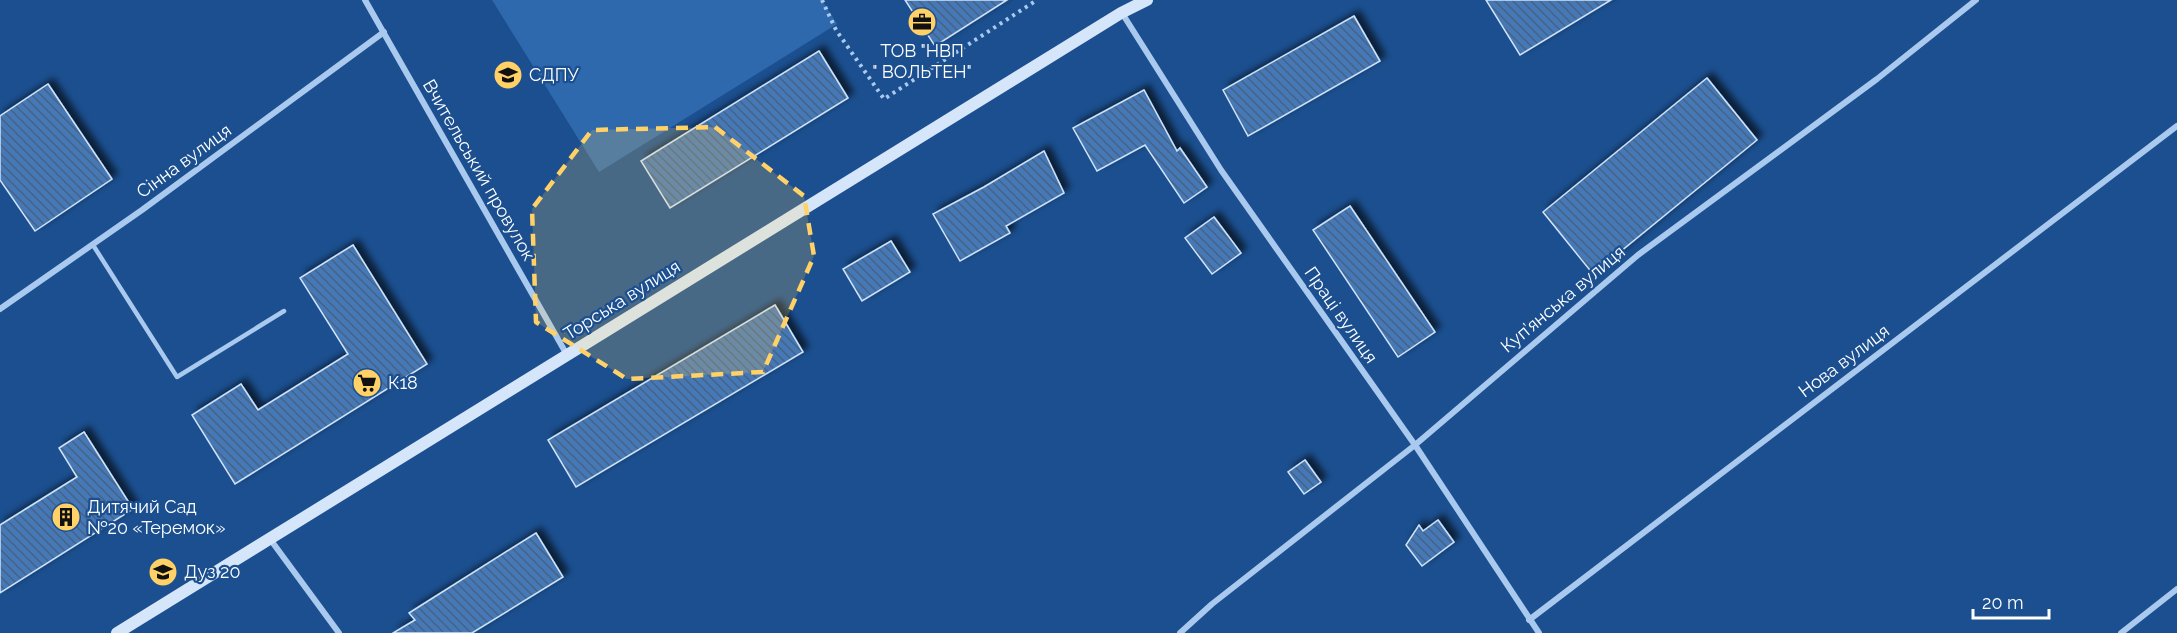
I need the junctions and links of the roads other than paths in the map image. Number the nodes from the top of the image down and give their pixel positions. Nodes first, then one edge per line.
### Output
1 (365, 0) edge
2 (1147, 0) edge
3 (1976, 0) edge
4 (1121, 13) junction
5 (384, 32) junction
6 (2177, 126) edge
7 (93, 244) junction
8 (0, 309) edge
9 (284, 311) dead end
10 (567, 355) junction
11 (1415, 445) junction
12 (270, 539) junction
13 (2177, 589) edge
14 (1529, 620) junction
15 (117, 633) edge
16 (339, 633) edge
17 (1180, 633) edge
18 (1539, 633) edge
19 (2121, 633) edge

1 - 5 street, Вчительський провулок
2 - 4 main road, Торська вулиця
3 - 11 street, Куп’янська вулиця
4 - 10 main road, Торська вулиця
4 - 11 street, Праці вулиця
5 - 7 street, Сінна вулиця
5 - 10 street, Вчительський провулок
6 - 14 street, Нова вулиця
7 - 8 street, Сінна вулиця
7 - 9 lane
10 - 12 main road, Торська вулиця
11 - 14 street, Праці вулиця
11 - 17 street, Куп’янська вулиця
12 - 15 main road, Торська вулиця
12 - 16 street
13 - 19 street
14 - 18 street, Праці вулиця

